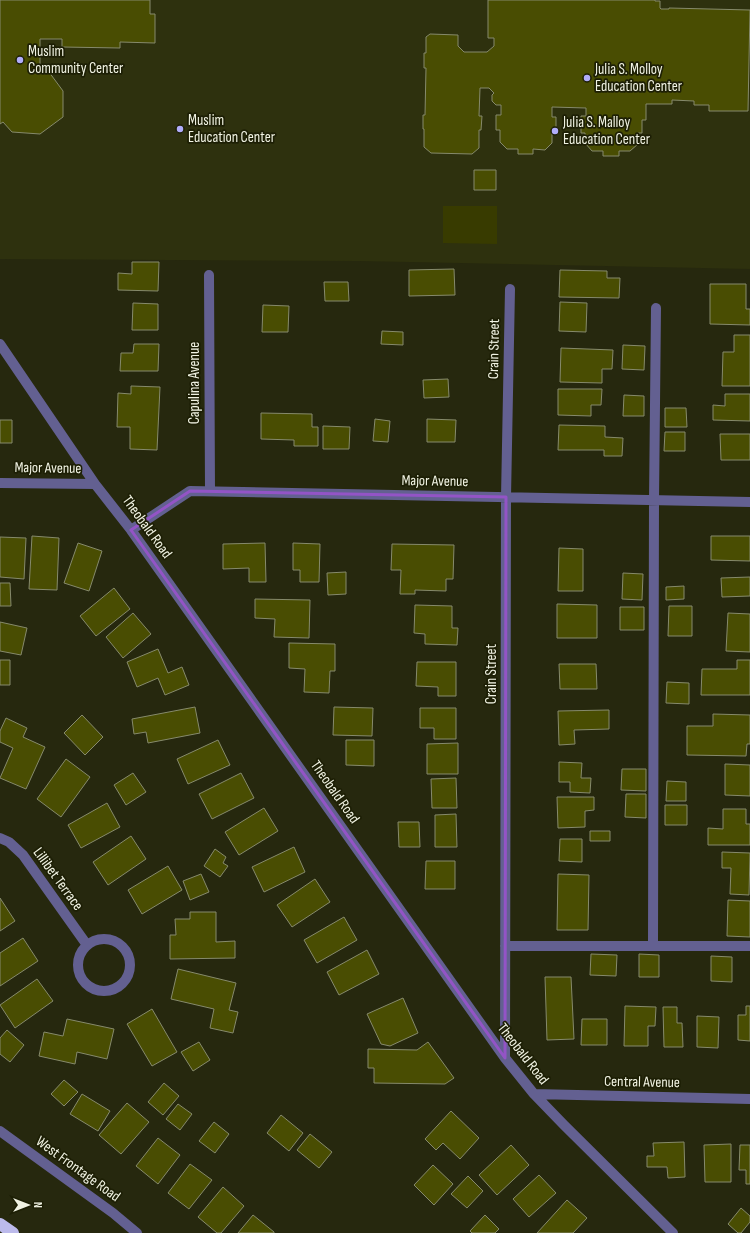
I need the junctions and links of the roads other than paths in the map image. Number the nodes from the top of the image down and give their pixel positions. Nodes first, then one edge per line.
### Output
1 (209, 275) dead end
2 (510, 289) dead end
3 (656, 308) dead end
4 (0, 344) edge
5 (0, 482) edge
6 (95, 484) junction
7 (210, 491) junction
8 (506, 497) junction
9 (654, 500) junction
10 (750, 502) edge
11 (131, 530) junction
12 (0, 838) edge
13 (87, 945) junction
14 (505, 946) junction
15 (653, 946) junction
16 (750, 946) edge
17 (505, 1058) junction
18 (534, 1094) junction
19 (750, 1099) edge
20 (0, 1131) edge
21 (0, 1224) edge
22 (13, 1233) edge
23 (137, 1233) edge
24 (673, 1233) edge

1 - 7 street, Capulina Avenue
2 - 8 street, Crain Street
3 - 9 street
4 - 6 street, Theobald Road
5 - 6 street, Major Avenue
6 - 11 street, Theobald Road
7 - 8 street, Major Avenue
7 - 11 street, Major Avenue
8 - 9 street, Major Avenue
8 - 14 street, Crain Street
9 - 10 street, Major Avenue
9 - 15 street
11 - 17 street, Theobald Road
12 - 13 street, Lillibet Terrace
13 - 13 street
14 - 15 street
14 - 17 street, Crain Street
15 - 16 street
17 - 18 street, Theobald Road
18 - 19 street, Central Avenue
18 - 24 street, Theobald Road
20 - 23 street, West Frontage Road
21 - 22 highway

